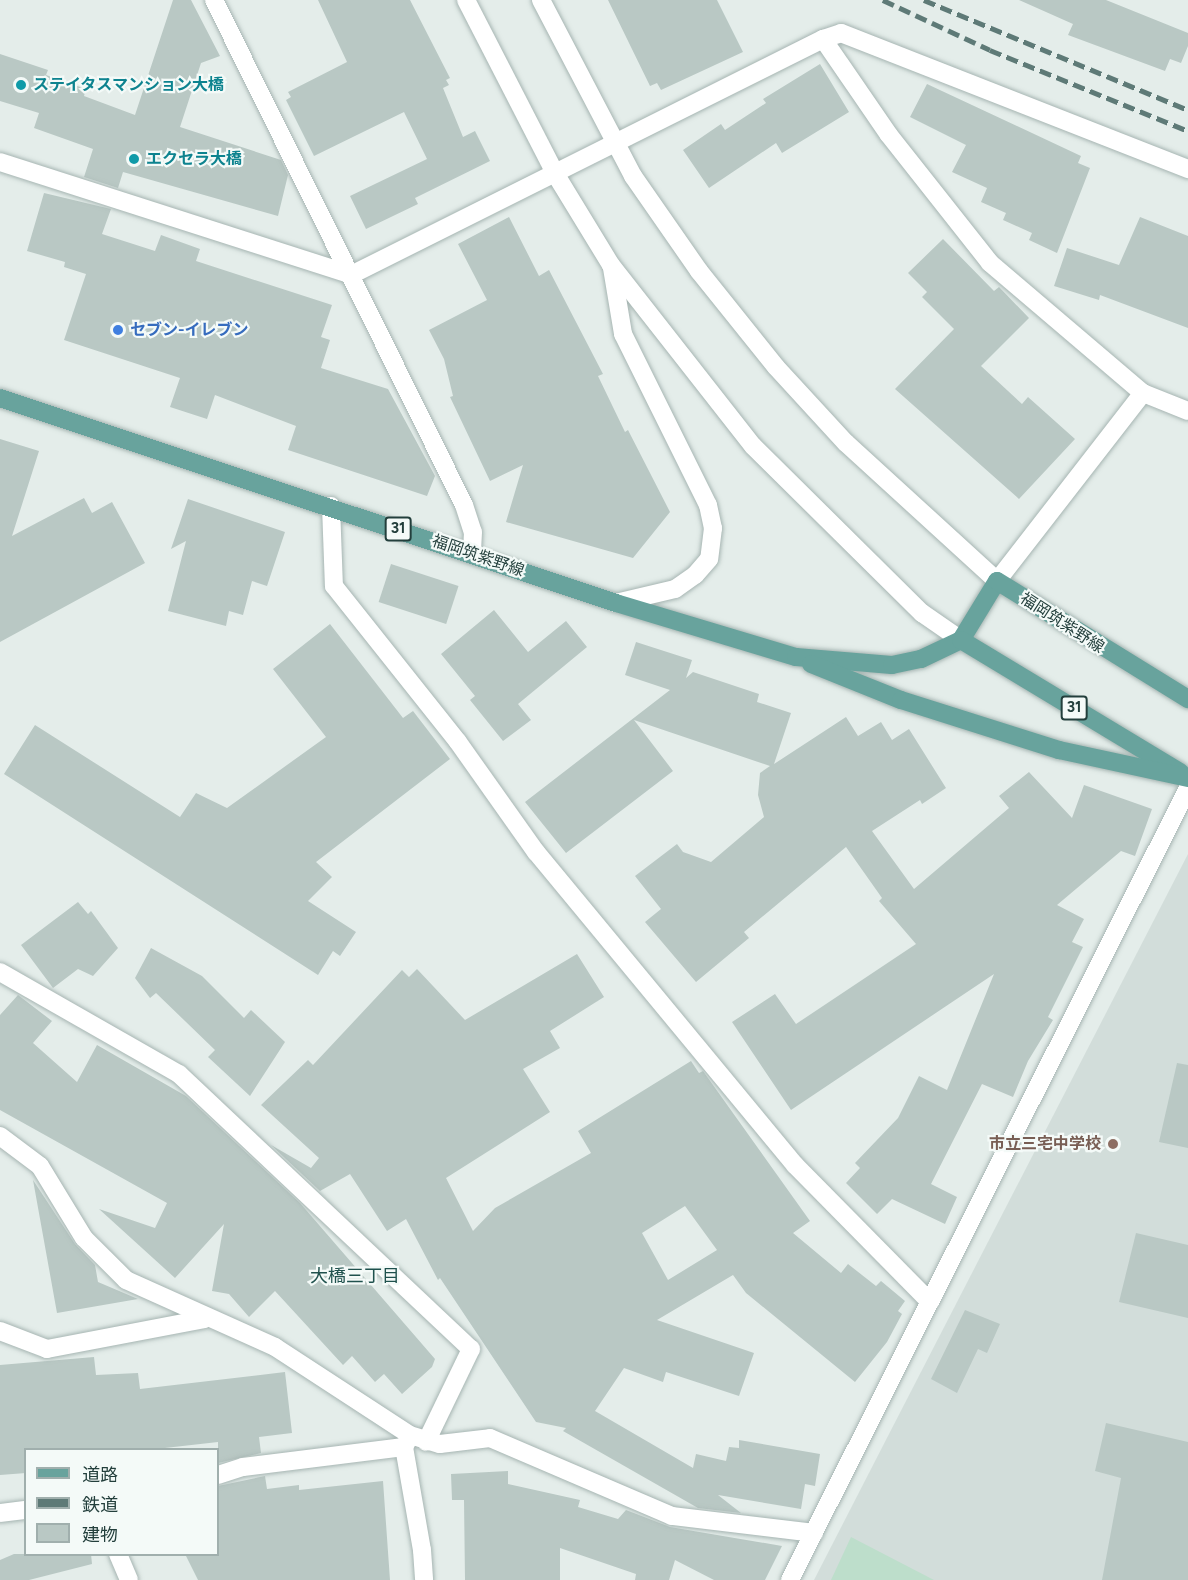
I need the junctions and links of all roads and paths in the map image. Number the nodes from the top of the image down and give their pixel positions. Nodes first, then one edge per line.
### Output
1 (214, 0) edge
2 (466, 0) edge
3 (541, 0) edge
4 (823, 39) junction
5 (617, 145) junction
6 (0, 162) edge
7 (1188, 168) edge
8 (556, 176) junction
9 (611, 265) junction
10 (351, 275) junction
11 (1143, 393) junction
12 (0, 398) edge
13 (1188, 411) edge
14 (331, 506) junction
15 (472, 554) junction
16 (997, 581) junction
17 (616, 603) junction
18 (961, 640) junction
19 (796, 657) junction
20 (1188, 699) edge
21 (1188, 777) edge
22 (1188, 788) edge
23 (0, 972) edge
24 (0, 1136) edge
25 (930, 1302) junction
26 (205, 1319) junction
27 (0, 1331) edge
28 (414, 1441) junction
29 (219, 1476) edge
30 (24, 1510) edge
31 (0, 1513) edge
32 (814, 1533) junction
33 (119, 1556) edge
34 (129, 1580) edge
35 (424, 1580) edge
36 (790, 1580) edge

1 - 10 street
2 - 8 street
3 - 5 street
4 - 5 street
4 - 7 street
4 - 11 street
5 - 8 street
5 - 16 street
6 - 10 street
8 - 9 street
8 - 10 street
9 - 17 street
9 - 18 street
10 - 15 street
11 - 13 street
11 - 16 street
12 - 14 main road, 福岡筑紫野線 / 31
14 - 15 main road, 福岡筑紫野線 / 31
14 - 25 street
15 - 17 main road, 福岡筑紫野線 / 31
16 - 18 main road
16 - 20 main road, 福岡筑紫野線
17 - 19 main road, 福岡筑紫野線 / 31
18 - 19 main road, 福岡筑紫野線 / 31
18 - 21 main road, 31
19 - 21 main road
22 - 25 street
23 - 28 street
24 - 26 street
25 - 32 street
26 - 27 street
26 - 28 street
28 - 29 street
28 - 32 street
28 - 35 street
30 - 31 street
32 - 36 street
33 - 34 street

